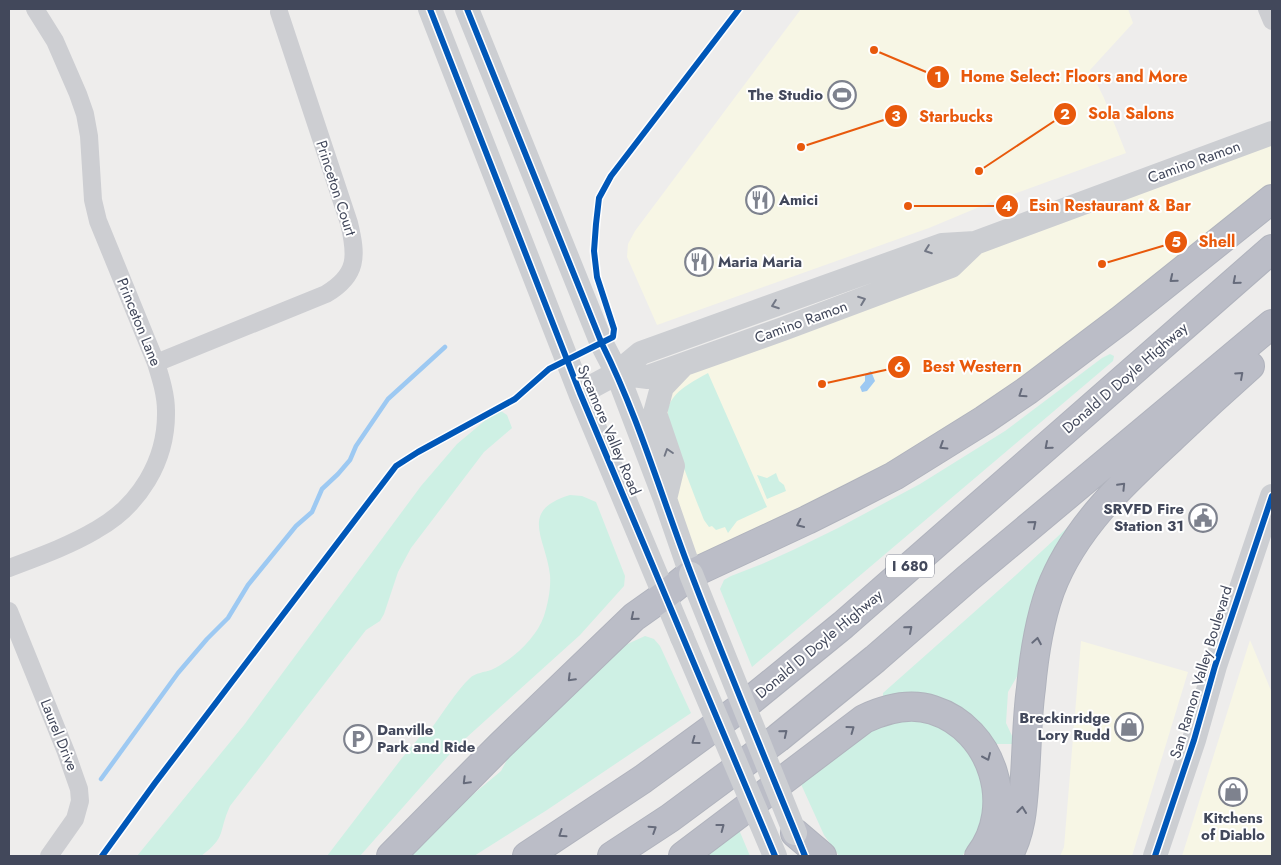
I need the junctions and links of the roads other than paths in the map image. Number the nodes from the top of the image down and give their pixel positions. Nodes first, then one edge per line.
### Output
1 (35, 9) edge
2 (430, 9) edge
3 (467, 9) edge
4 (1267, 9) edge
5 (279, 12) dead end
6 (1272, 21) edge
7 (1272, 133) edge
8 (1272, 199) edge
9 (975, 243) junction
10 (1272, 249) edge
11 (1272, 324) edge
12 (1272, 346) edge
13 (156, 363) junction
14 (684, 364) junction
15 (617, 373) junction
16 (580, 393) junction
17 (1272, 496) edge
18 (665, 499) junction
19 (9, 568) edge
20 (691, 574) junction
21 (665, 595) junction
22 (9, 611) edge
23 (800, 845) edge
24 (49, 856) edge
25 (391, 856) edge
26 (527, 856) edge
27 (612, 856) edge
28 (683, 856) edge
29 (775, 856) edge
30 (822, 856) edge
31 (979, 856) edge
32 (1008, 856) edge
33 (1155, 856) edge

1 - 13 street, Princeton Lane
2 - 16 main road, Sycamore Valley Road
3 - 15 main road, Sycamore Valley Road
4 - 6 street
5 - 13 street, Princeton Court
7 - 9 main road, Camino Ramon
8 -> 20 highway
14 -> 9 main road, Camino Ramon
9 -> 15 main road, Camino Ramon
10 -> 26 highway, Donald D Doyle Highway / I 680
27 -> 11 highway
32 -> 12 highway
13 - 19 street, Princeton Lane
14 - 15 main road, Camino Ramon
18 -> 14 main road
15 - 16 main road, Camino Ramon
15 - 18 main road, Sycamore Valley Road
16 - 21 main road, Sycamore Valley Road
17 - 33 main road, San Ramon Valley Boulevard
18 - 20 main road, Sycamore Valley Road
20 - 21 highway
20 - 23 main road, Sycamore Valley Road, bridge
21 -> 25 highway
21 - 29 main road, Sycamore Valley Road, bridge
22 - 24 street, Laurel Drive
23 - 30 highway
28 -> 31 highway

